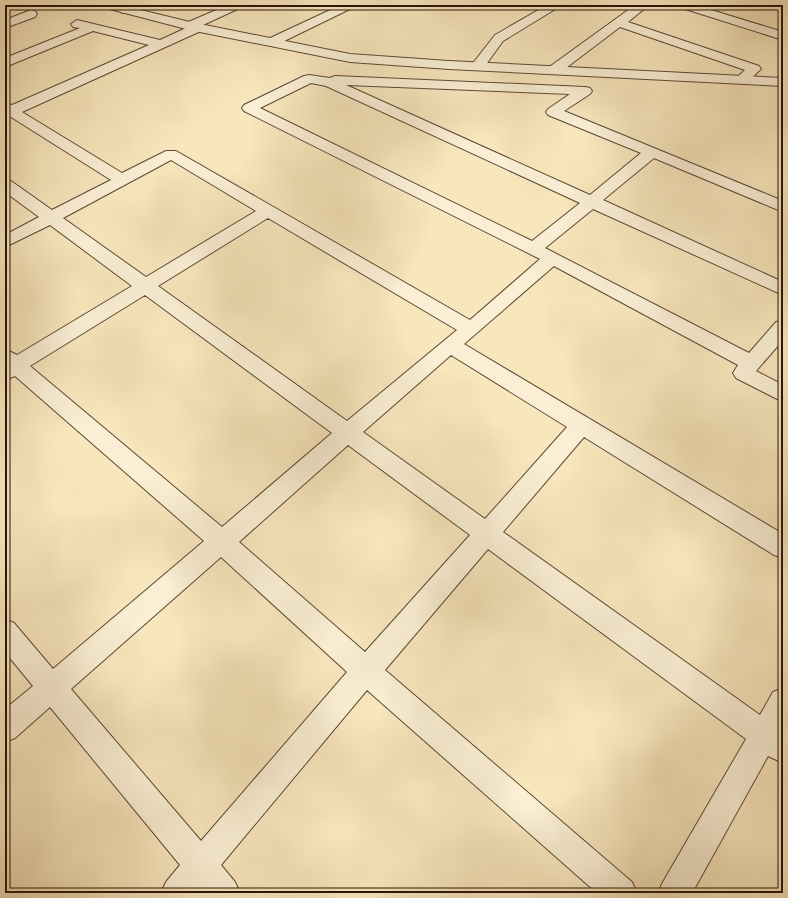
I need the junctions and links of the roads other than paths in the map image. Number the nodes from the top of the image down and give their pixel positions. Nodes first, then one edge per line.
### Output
1 (106, 5) edge
2 (238, 5) edge
3 (350, 5) edge
4 (556, 5) edge
5 (643, 5) edge
6 (683, 5) edge
7 (132, 7) edge
8 (12, 8) dead end
9 (619, 23) junction
10 (5, 24) edge
11 (77, 24) dead end
12 (195, 27) junction
13 (91, 28) junction
14 (783, 36) edge
15 (272, 42) junction
16 (162, 44) junction
17 (5, 63) edge
18 (477, 67) junction
19 (553, 71) junction
20 (309, 79) junction
21 (741, 80) junction
22 (783, 82) edge
23 (7, 111) edge
24 (652, 152) junction
25 (122, 180) junction
26 (5, 184) edge
27 (591, 201) junction
28 (783, 207) edge
29 (269, 210) junction
30 (52, 217) junction
31 (5, 242) edge
32 (542, 253) junction
33 (145, 286) junction
34 (783, 289) edge
35 (783, 327) edge
36 (471, 329) junction
37 (450, 345) junction
38 (752, 363) junction
39 (9, 364) edge
40 (783, 394) edge
41 (582, 425) junction
42 (347, 434) junction
43 (486, 534) junction
44 (222, 542) junction
45 (783, 548) edge
46 (5, 632) edge
47 (366, 671) junction
48 (53, 688) junction
49 (783, 702) edge
50 (5, 728) edge
51 (774, 743) edge
52 (201, 865) junction
53 (177, 893) edge
54 (224, 893) edge
55 (621, 893) edge
56 (674, 893) edge

1 - 7 street
2 - 12 street
3 - 15 street
4 - 18 street
5 - 9 street
6 - 14 street
7 - 12 street
8 - 10 street
9 - 19 street
9 - 21 street
11 - 13 street
12 - 15 street
12 - 16 street
13 - 16 street
13 - 17 street
15 - 18 street
16 - 23 street
18 - 19 street
19 - 21 street
20 - 24 street
20 - 27 street
20 - 32 street
21 - 22 street
23 - 25 street
24 - 27 street
24 - 28 street
25 - 29 street
25 - 30 street
26 - 30 street
27 - 32 street
27 - 34 street
29 - 33 street
29 - 36 street
30 - 31 street
30 - 33 street
32 - 36 street
32 - 38 street
33 - 39 street
33 - 42 street
35 - 38 street
36 - 37 street
37 - 41 street
37 - 42 street
38 - 40 street
39 - 44 street
41 - 43 street
41 - 45 street
42 - 43 street
42 - 44 street
43 - 47 street
43 - 51 street
44 - 47 street
44 - 48 street
46 - 48 street
47 - 52 street
47 - 55 street
48 - 50 street
48 - 52 street
49 - 51 street
51 - 56 street
52 - 53 street
52 - 54 street

